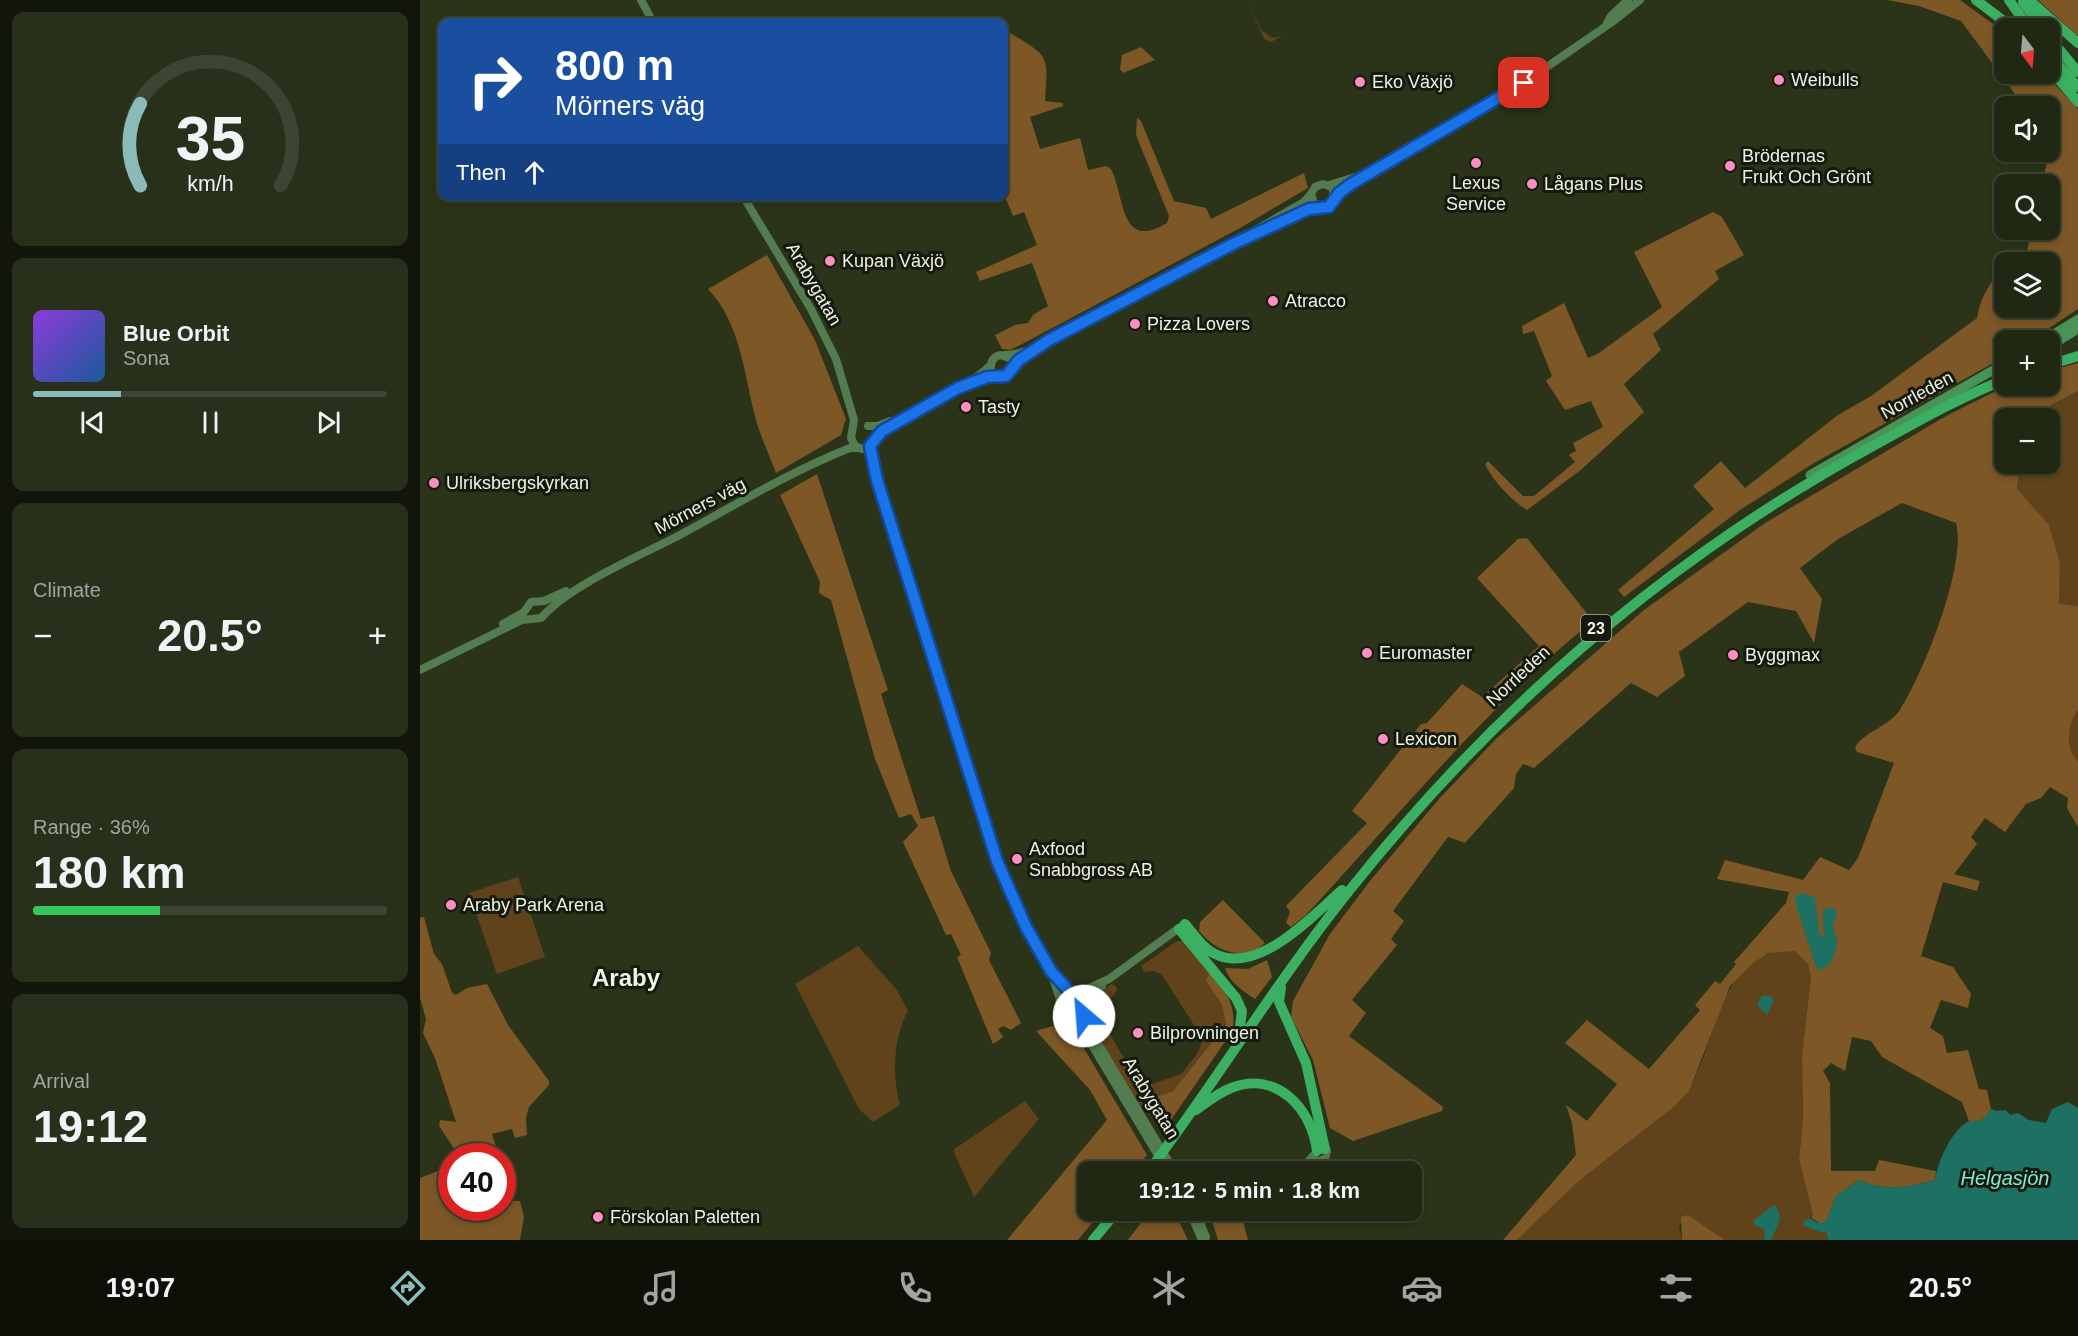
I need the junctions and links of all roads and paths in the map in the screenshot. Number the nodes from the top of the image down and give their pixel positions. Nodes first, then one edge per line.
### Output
1 (641, 0) edge
2 (649, 0) edge
3 (1628, 0) edge
4 (1640, 0) edge
5 (1976, 0) edge
6 (1989, 0) edge
7 (2009, 0) edge
8 (2022, 0) edge
9 (2029, 0) edge
10 (651, 18) edge
11 (652, 18) edge
12 (1999, 18) edge
13 (2001, 18) edge
14 (2022, 18) edge
15 (2035, 18) edge
16 (1605, 25) junction
17 (2078, 43) edge
18 (2060, 50) edge
19 (2060, 70) edge
20 (2078, 72) edge
21 (2060, 76) edge
22 (2078, 87) edge
23 (2078, 102) edge
24 (1396, 158) junction
25 (1329, 185) junction
26 (1311, 195) junction
27 (1335, 198) junction
28 (746, 201) edge
29 (1318, 207) junction
30 (1233, 244) junction
31 (2078, 319) edge
32 (2078, 329) edge
33 (2060, 330) edge
34 (1049, 340) junction
35 (2060, 340) edge
36 (1005, 356) junction
37 (2078, 356) edge
38 (2060, 362) edge
39 (990, 365) junction
40 (1012, 367) junction
41 (1994, 370) edge
42 (998, 376) junction
43 (1994, 380) edge
44 (1994, 384) edge
45 (958, 388) junction
46 (847, 392) junction
47 (1967, 395) junction
48 (926, 405) junction
49 (867, 426) junction
50 (852, 434) junction
51 (875, 437) junction
52 (863, 448) junction
53 (800, 471) junction
54 (1810, 475) joint
55 (614, 569) junction
56 (540, 602) junction
57 (527, 608) junction
58 (545, 612) junction
59 (532, 618) junction
60 (459, 650) junction
61 (420, 670) edge
62 (1342, 890) junction
63 (1182, 926) junction
64 (1051, 971) junction
65 (1109, 980) junction
66 (1283, 980) junction
67 (1074, 994) junction
68 (1060, 1000) junction
69 (1083, 1006) junction
70 (1070, 1017) junction
71 (1239, 1034) junction
72 (1186, 1118) junction
73 (1168, 1139) junction
74 (1320, 1153) junction
75 (1152, 1161) edge
76 (1161, 1161) edge
77 (1168, 1161) edge
78 (1310, 1161) edge
79 (1102, 1221) edge
80 (1109, 1221) edge
81 (1194, 1221) edge
82 (1199, 1221) edge
83 (1087, 1240) edge
84 (1093, 1240) edge
85 (1202, 1240) edge
86 (1206, 1240) edge

1 - 10 main road
2 - 11 main road
3 - 16 main road
4 - 16 main road
5 - 12 highway
6 - 13 highway
7 - 14 highway
8 - 15 highway
9 - 17 highway
16 - 24 main road
18 - 20 highway
19 - 22 highway
21 - 23 highway
24 - 25 main road
24 - 27 main road
25 - 26 main road
25 - 27 main road
26 - 29 main road
26 - 30 main road
27 - 29 main road
28 - 46 main road, Arabygatan
29 - 30 main road
30 - 34 main road
31 - 33 main road
32 - 35 main road
34 - 36 main road
34 - 40 main road
36 - 39 main road
36 - 40 main road
37 - 38 highway
39 - 42 main road
39 - 45 main road
40 - 42 main road
41 - 54 main road, Norrleden / 23
42 - 45 main road
43 - 47 main road, Norrleden / 23
44 - 47 highway
45 - 48 main road
46 - 49 main road, Arabygatan
46 - 50 main road, Arabygatan
47 - 66 highway, Norrleden / 23
48 - 49 main road
48 - 51 main road
49 - 50 main road, Mörners väg
49 - 51 main road, Arabygatan
50 - 52 main road
50 - 53 main road, Mörners väg
51 - 52 main road
52 - 53 main road, Mörners väg
52 - 64 main road
53 - 55 main road, Mörners väg
54 - 62 highway, Norrleden / 23
55 - 56 main road, Mörners väg
55 - 58 main road, Mörners väg
56 - 57 main road
56 - 58 main road
57 - 59 main road
57 - 60 main road
58 - 59 main road
59 - 60 main road
60 - 61 main road
62 - 63 highway
62 - 71 highway, Norrleden / 23
63 - 65 main road
63 - 71 highway
64 - 67 main road
64 - 68 main road
65 - 67 main road
65 - 69 main road
66 - 72 highway, Norrleden / 23
66 - 74 highway
67 - 68 main road
67 - 69 main road
68 - 70 main road
69 - 70 main road
69 - 77 main road, Arabygatan
70 - 76 main road, Arabygatan
71 - 73 highway, Norrleden / 23
72 - 73 highway, Norrleden / 23
72 - 74 highway
73 - 75 highway, 23
74 - 78 main road
79 - 83 highway
80 - 84 highway
81 - 85 main road
82 - 86 main road

